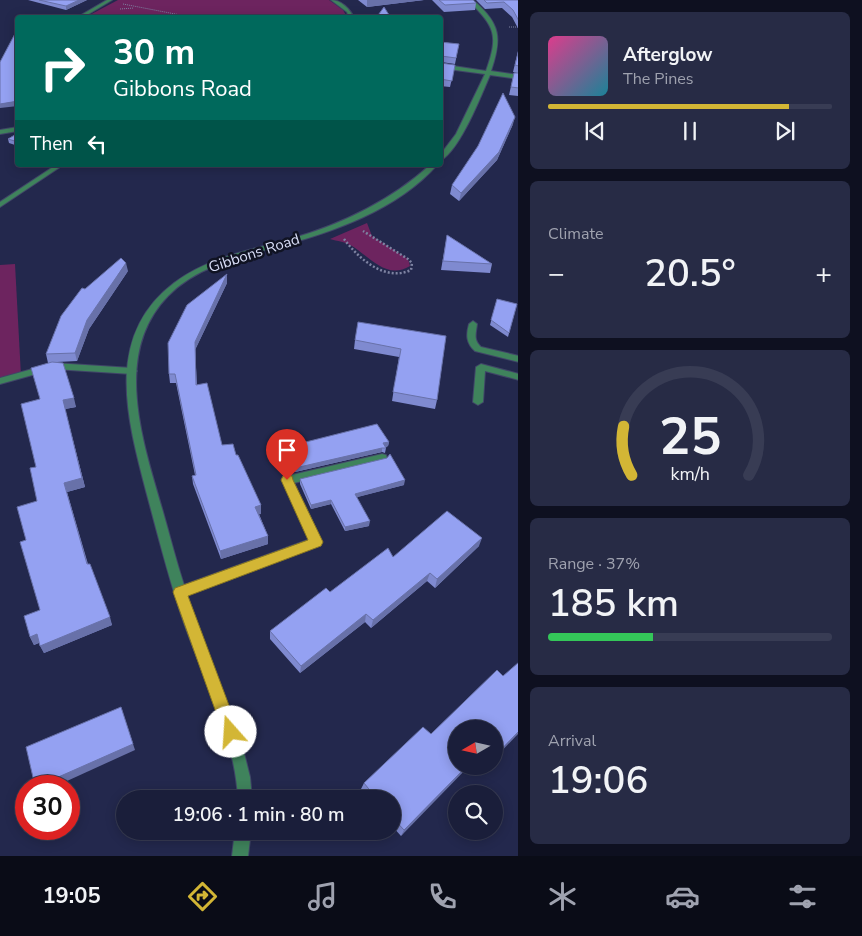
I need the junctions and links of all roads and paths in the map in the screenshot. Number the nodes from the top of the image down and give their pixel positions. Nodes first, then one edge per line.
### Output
1 (333, 0) edge
2 (470, 0) edge
3 (109, 1) edge
4 (83, 15) edge
5 (181, 15) edge
6 (351, 15) edge
7 (443, 66) edge
8 (487, 73) junction
9 (518, 77) edge
10 (15, 130) edge
11 (0, 132) edge
12 (443, 155) edge
13 (57, 167) edge
14 (432, 167) edge
15 (0, 205) edge
16 (338, 224) junction
17 (473, 324) dead end
18 (518, 359) edge
19 (132, 371) junction
20 (518, 377) edge
21 (0, 381) edge
22 (478, 402) dead end
23 (382, 458) edge
24 (180, 592) junction
25 (245, 790) edge
26 (242, 840) edge
27 (240, 856) edge

1 - 6 street
2 - 8 street
3 - 4 street
3 - 5 path
7 - 8 street
8 - 9 street
8 - 12 street
10 - 11 street
13 - 15 street
14 - 16 street, Gibbons Road
16 - 16 path
16 - 19 street, Gibbons Road
17 - 18 street
19 - 21 street
19 - 24 street, Gibbons Road
20 - 22 street
23 - 24 street
24 - 25 street, Gibbons Road
26 - 27 street

